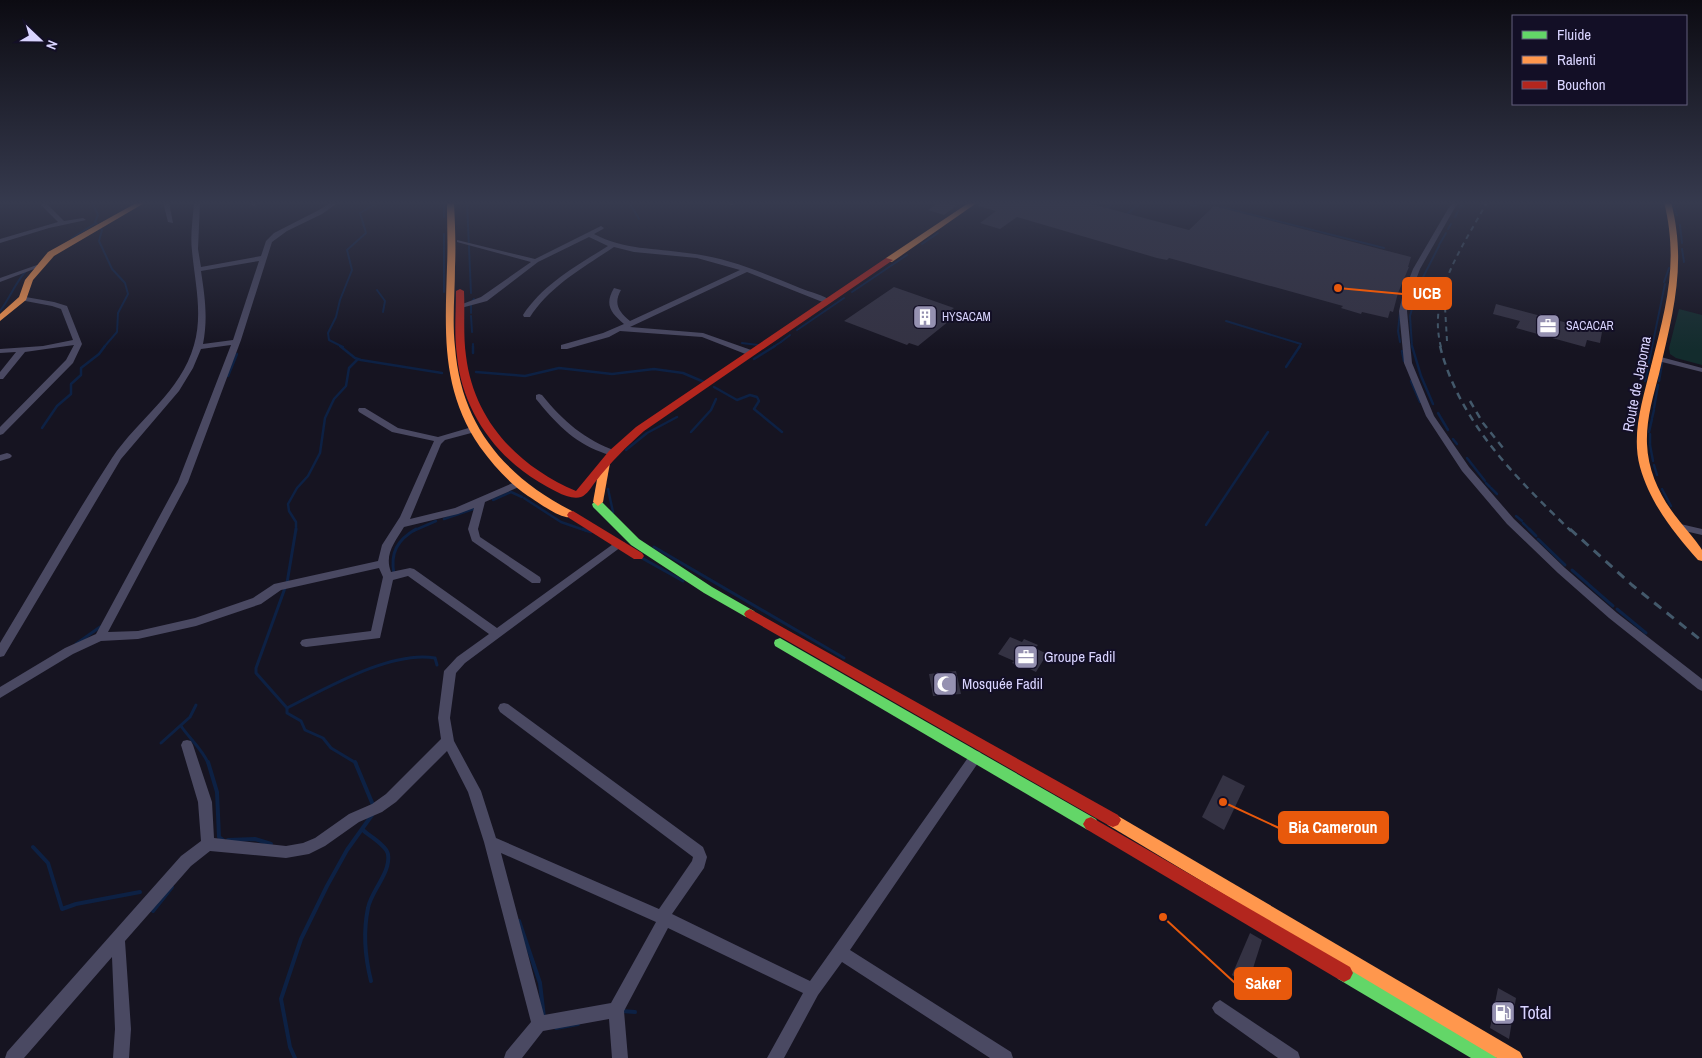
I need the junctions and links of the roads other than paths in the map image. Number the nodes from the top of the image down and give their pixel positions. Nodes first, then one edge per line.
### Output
1 (57, 251) edge
2 (195, 251) edge
3 (265, 251) edge
4 (450, 251) edge
5 (459, 251) edge
6 (501, 251) edge
7 (554, 251) edge
8 (604, 251) edge
9 (642, 251) edge
10 (902, 251) edge
11 (1428, 251) edge
12 (1677, 251) edge
13 (263, 258) junction
14 (536, 260) junction
15 (38, 266) junction
16 (198, 270) junction
17 (746, 270) junction
18 (0, 280) edge
19 (617, 290) dead end
20 (23, 298) junction
21 (828, 301) junction
22 (461, 306) junction
23 (526, 315) dead end
24 (2, 316) edge
25 (629, 324) junction
26 (619, 329) junction
27 (77, 342) junction
28 (236, 342) junction
29 (198, 347) junction
30 (564, 347) dead end
31 (23, 349) junction
32 (0, 351) edge
33 (751, 353) junction
34 (1657, 358) junction
35 (1702, 370) edge
36 (0, 377) edge
37 (539, 397) dead end
38 (362, 410) dead end
39 (472, 430) junction
40 (0, 432) edge
41 (439, 440) junction
42 (609, 457) junction
43 (517, 463) junction
44 (503, 470) junction
45 (518, 484) junction
46 (577, 494) junction
47 (481, 502) junction
48 (598, 503) junction
49 (570, 514) junction
50 (401, 524) junction
51 (1675, 526) junction
52 (1702, 532) edge
53 (620, 544) junction
54 (1702, 557) edge
55 (385, 570) junction
56 (536, 580) dead end
57 (704, 594) junction
58 (497, 634) junction
59 (100, 637) junction
60 (306, 643) dead end
61 (794, 645) junction
62 (0, 653) edge
63 (848, 669) junction
64 (840, 678) junction
65 (1702, 686) edge
66 (0, 693) edge
67 (504, 708) dead end
68 (448, 741) junction
69 (187, 745) dead end
70 (976, 756) junction
71 (491, 842) junction
72 (208, 844) junction
73 (663, 918) junction
74 (118, 939) junction
75 (840, 952) junction
76 (813, 990) junction
77 (1220, 1008) dead end
78 (616, 1010) junction
79 (539, 1024) junction
80 (1485, 1053) edge
81 (13, 1058) edge
82 (121, 1058) edge
83 (512, 1058) edge
84 (620, 1058) edge
85 (775, 1058) edge
86 (1005, 1058) edge
87 (1292, 1058) edge
88 (1514, 1058) edge

1 - 15 main road
2 - 16 street
3 - 13 street
4 - 39 main road
5 - 22 main road
6 - 14 street
7 - 14 street
8 - 23 street
9 - 17 street
10 - 21 main road
11 - 65 street
12 - 34 main road, Route de Japoma
13 - 16 street
13 - 28 street
14 - 22 street
15 - 18 street
15 - 20 main road
16 - 29 street
17 - 21 street
17 - 25 street
19 - 25 street
20 - 24 main road
20 - 27 street
21 - 33 main road
22 - 43 main road
25 - 26 street
26 - 30 street
26 - 33 street
27 - 31 street
27 - 40 street
28 - 29 street
28 - 59 street
29 - 62 street
31 - 32 street
31 - 36 street
33 - 42 main road
34 - 35 street
34 - 51 main road, Route de Japoma
37 - 42 street
38 - 41 street
39 - 41 street
39 - 44 main road
41 - 50 street
42 - 46 main road
42 - 48 main road
43 - 44 main road
43 - 46 main road
44 - 45 main road
45 - 47 street
45 - 49 main road
46 - 48 main road
46 - 49 main road
47 - 50 street
47 - 56 street
48 - 49 main road
48 - 57 main road
49 - 53 main road
50 - 55 street
51 - 52 street
51 - 54 main road, Route de Japoma
53 - 57 main road
53 - 58 street
55 - 58 street
55 - 59 street
55 - 60 street
57 - 61 main road
58 - 68 street
59 - 66 street
61 - 63 main road
61 - 64 main road
63 - 64 main road
63 - 80 main road
64 - 70 main road
67 - 73 street
68 - 71 street
68 - 72 street
69 - 72 street
70 - 75 street
70 - 80 main road
71 - 73 street
71 - 79 street
72 - 74 street
73 - 76 street
73 - 78 street
74 - 81 street
74 - 82 street
75 - 76 street
75 - 86 street
76 - 85 street
77 - 87 street
78 - 79 street
78 - 84 street
79 - 83 street
80 - 88 main road

